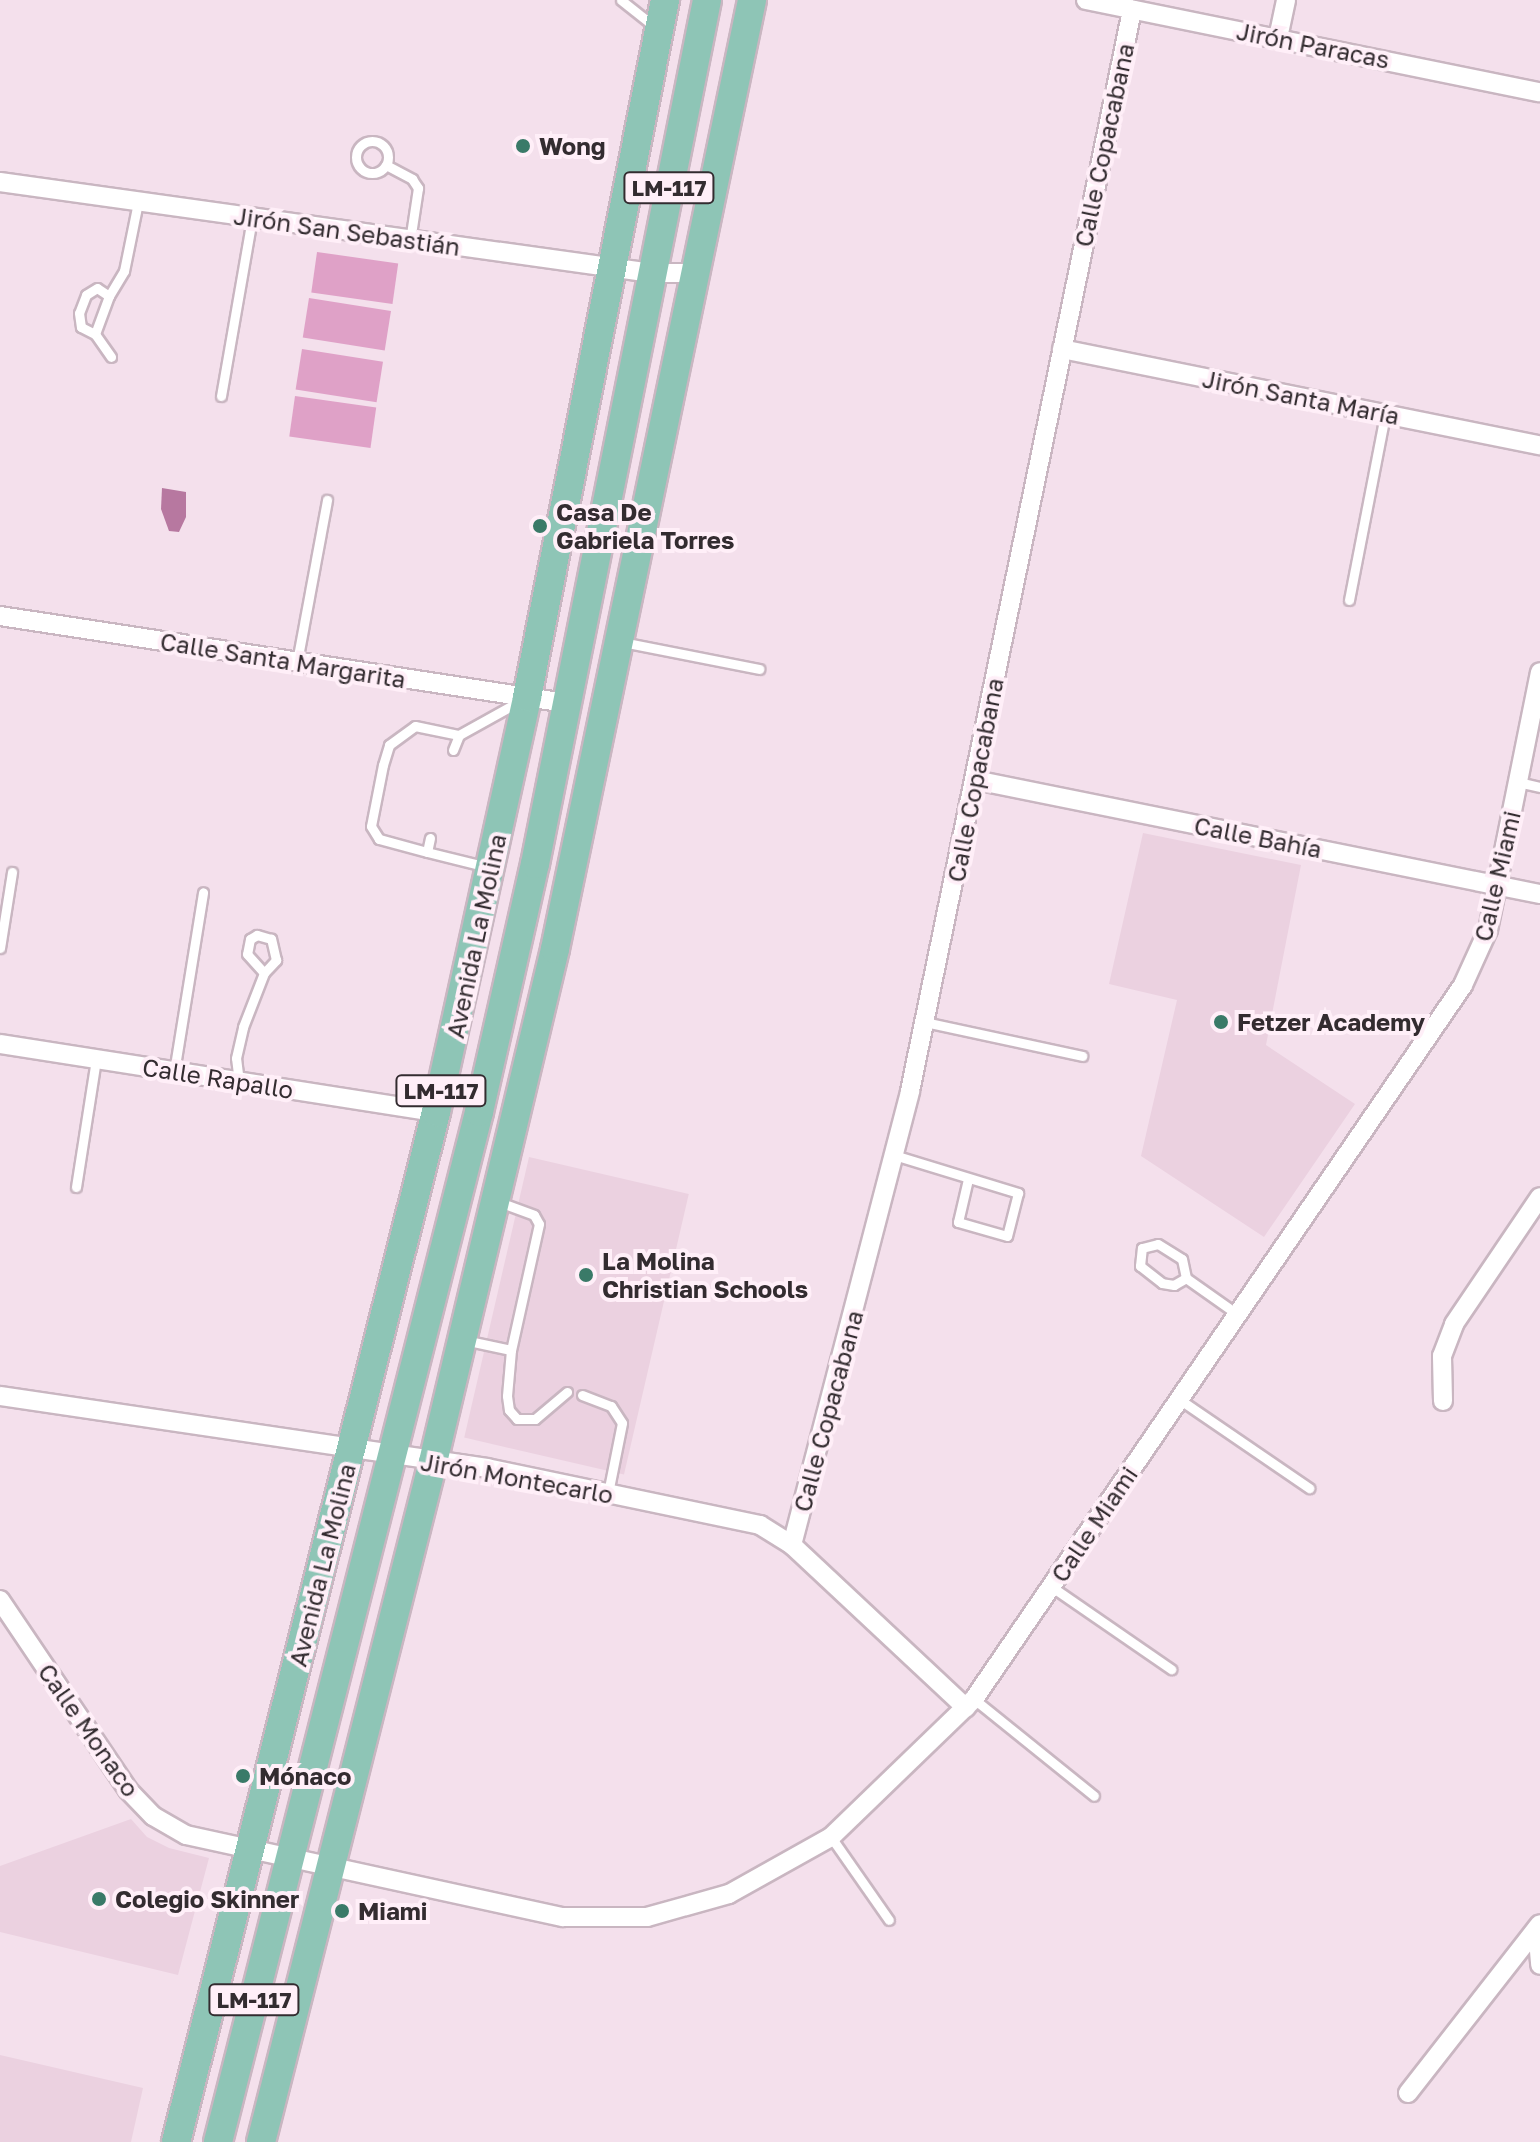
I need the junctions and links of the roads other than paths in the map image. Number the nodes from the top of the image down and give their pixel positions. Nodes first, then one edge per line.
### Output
1 (621, 0) edge
2 (665, 0) edge
3 (707, 0) edge
4 (752, 0) edge
5 (1086, 0) edge
6 (1286, 0) edge
7 (1132, 10) junction
8 (659, 29) junction
9 (1278, 38) junction
10 (1540, 92) edge
11 (686, 103) junction
12 (386, 165) dead end
13 (0, 182) edge
14 (138, 202) junction
15 (252, 218) junction
16 (410, 241) junction
17 (612, 265) junction
18 (652, 273) junction
19 (695, 273) junction
20 (109, 296) junction
21 (95, 334) junction
22 (1062, 349) junction
23 (111, 357) dead end
24 (221, 396) dead end
25 (1385, 414) junction
26 (1540, 445) edge
27 (327, 500) dead end
28 (1349, 600) dead end
29 (0, 616) edge
30 (619, 642) junction
31 (297, 662) junction
32 (759, 669) dead end
33 (1540, 672) edge
34 (527, 697) junction
35 (566, 703) junction
36 (459, 735) junction
37 (453, 750) dead end
38 (975, 780) junction
39 (1518, 782) junction
40 (1540, 787) edge
41 (430, 838) dead end
42 (427, 852) junction
43 (491, 867) junction
44 (12, 872) dead end
45 (1498, 885) junction
46 (203, 892) dead end
47 (1540, 894) edge
48 (0, 948) edge
49 (264, 973) dead end
50 (925, 1022) junction
51 (0, 1044) edge
52 (1082, 1056) dead end
53 (96, 1059) junction
54 (174, 1072) junction
55 (239, 1082) junction
56 (436, 1112) junction
57 (894, 1155) junction
58 (968, 1179) junction
59 (76, 1187) dead end
60 (1540, 1197) edge
61 (495, 1201) junction
62 (1186, 1278) junction
63 (1237, 1314) junction
64 (462, 1340) junction
65 (511, 1350) junction
66 (567, 1392) dead end
67 (582, 1395) dead end
68 (0, 1396) edge
69 (1179, 1399) junction
70 (1443, 1401) dead end
71 (351, 1451) junction
72 (393, 1457) junction
73 (433, 1462) junction
74 (1309, 1488) dead end
75 (608, 1493) junction
76 (792, 1545) junction
77 (1052, 1587) junction
78 (0, 1600) edge
79 (1171, 1669) dead end
80 (970, 1704) junction
81 (1094, 1796) dead end
82 (831, 1837) junction
83 (249, 1851) junction
84 (290, 1858) junction
85 (332, 1867) junction
86 (889, 1920) dead end
87 (1539, 1926) edge
88 (1540, 1965) edge
89 (1408, 2093) dead end
90 (176, 2142) edge
91 (218, 2142) edge
92 (261, 2142) edge

1 - 8 lane
2 - 8 main road, Avenida La Molina / LM-117
3 - 11 main road, Avenida La Molina / LM-117
4 - 19 main road, LM-117
5 - 7 street, Jirón Paracas
6 - 9 street
7 - 9 street, Jirón Paracas
7 - 22 street, Calle Copacabana
8 - 11 main road
8 - 17 main road, Avenida La Molina / LM-117
9 - 10 street, Jirón Paracas
11 - 18 main road, Avenida La Molina / LM-117
12 - 16 lane
13 - 14 street, Jirón San Sebastián
14 - 15 street, Jirón San Sebastián
14 - 20 lane
15 - 16 street, Jirón San Sebastián
15 - 24 lane
16 - 17 street, Jirón San Sebastián
17 - 18 street, Jirón San Sebastián
17 - 34 main road, Avenida La Molina / LM-117
18 - 19 street, Jirón San Sebastián
18 - 35 main road, Avenida La Molina / LM-117
19 - 30 main road, LM-117
20 - 21 lane
20 - 21 lane
21 - 23 lane
22 - 25 street, Jirón Santa María
22 - 38 street, Calle Copacabana
25 - 26 street, Jirón Santa María
25 - 28 lane
27 - 31 lane
29 - 31 street, Calle Santa Margarita
30 - 32 lane
30 - 61 main road, LM-117
31 - 34 street, Calle Santa Margarita
33 - 39 street, Calle Miami
34 - 35 street, Calle Santa Margarita
34 - 36 lane
34 - 43 main road, Avenida La Molina / LM-117
35 - 72 main road, Avenida La Molina / LM-117
36 - 37 lane
36 - 42 lane
38 - 45 street, Calle Bahía
38 - 50 street, Calle Copacabana
39 - 40 lane
39 - 45 street, Calle Miami
41 - 42 lane
42 - 43 lane
43 - 56 main road, Avenida La Molina / LM-117
44 - 48 lane
45 - 47 street, Calle Bahía
45 - 63 street, Calle Miami
46 - 54 lane
49 - 55 lane
50 - 52 lane
50 - 57 street, Calle Copacabana
51 - 53 street, Calle Rapallo
53 - 54 street, Calle Rapallo
53 - 59 lane
54 - 55 street, Calle Rapallo
55 - 56 street, Calle Rapallo
56 - 71 main road, Avenida La Molina / LM-117
57 - 58 lane
57 - 76 street, Calle Copacabana
58 - 58 lane
60 - 70 street
61 - 64 main road, LM-117
61 - 65 lane
62 - 62 lane
62 - 63 lane
63 - 69 street, Calle Miami
64 - 65 lane
64 - 73 main road, LM-117
65 - 66 lane
67 - 75 lane
68 - 71 street, Jirón Montecarlo
69 - 74 lane
69 - 77 street, Calle Miami
71 - 72 street, Jirón Montecarlo
71 - 83 main road, Avenida La Molina / LM-117
72 - 73 street, Jirón Montecarlo
72 - 84 main road, Avenida La Molina / LM-117
73 - 75 street, Jirón Montecarlo
73 - 85 main road, LM-117
75 - 76 street, Jirón Montecarlo
76 - 80 street, Jirón Montecarlo
77 - 79 lane
77 - 80 street, Calle Miami
78 - 83 street, Calle Monaco
80 - 81 lane
80 - 82 street, Calle Miami
82 - 85 street, Calle Miami
82 - 86 lane
83 - 84 street, Calle Monaco
83 - 90 main road, Avenida La Molina / LM-117
84 - 85 street, Calle Miami
84 - 91 main road, Avenida La Molina / LM-117
85 - 92 main road, LM-117
87 - 88 street
87 - 89 street

